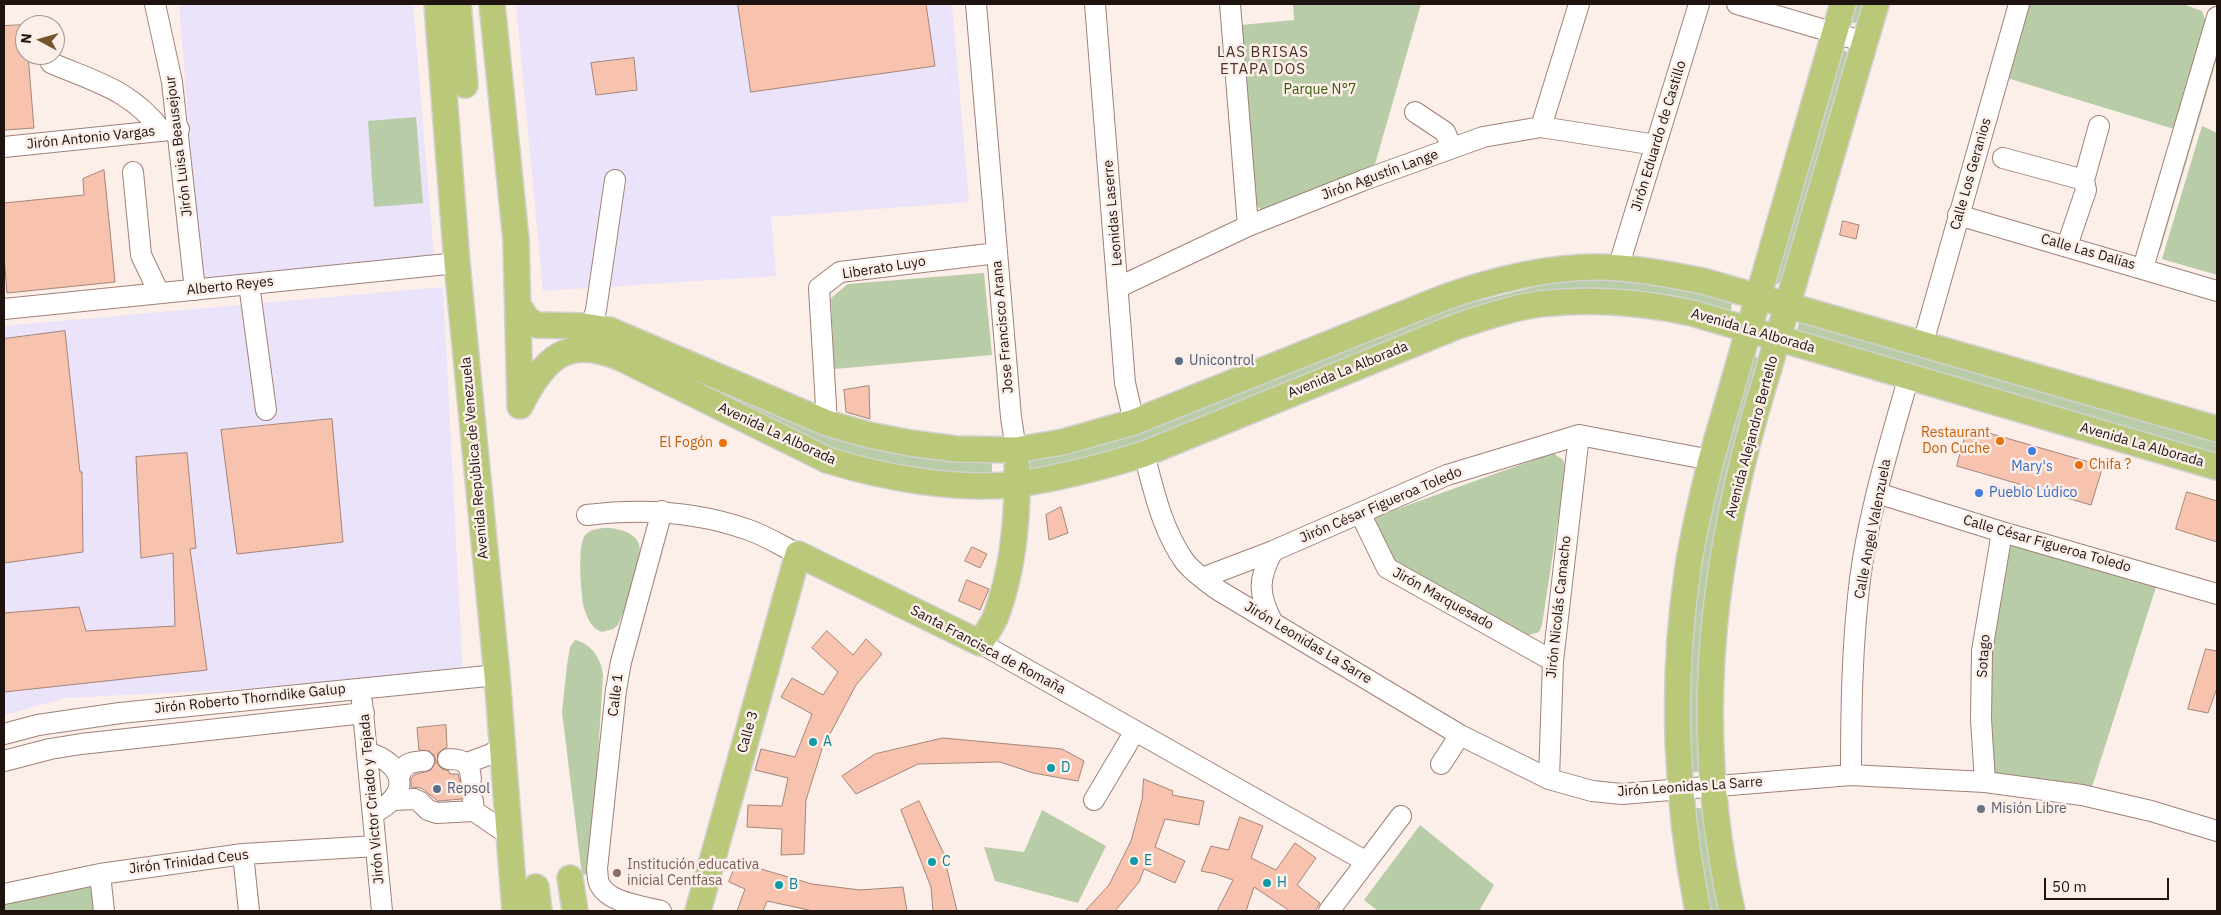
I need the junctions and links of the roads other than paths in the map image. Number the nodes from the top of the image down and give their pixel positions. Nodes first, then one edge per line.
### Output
1 (154, 4) edge
2 (437, 4) edge
3 (458, 4) edge
4 (976, 4) edge
5 (1095, 4) edge
6 (1230, 4) edge
7 (1579, 4) edge
8 (1699, 4) edge
9 (1738, 4) edge
10 (1843, 4) edge
11 (1876, 4) edge
12 (2019, 4) edge
13 (2213, 4) edge
14 (2217, 5) edge
15 (493, 14) edge
16 (2217, 17) edge
17 (460, 28) junction
18 (1835, 32) junction
19 (1865, 42) junction
20 (53, 65) edge
21 (465, 85) junction
22 (444, 100) junction
23 (1415, 112) dead end
24 (504, 117) junction
25 (2099, 126) dead end
26 (1541, 127) junction
27 (170, 130) junction
28 (1656, 145) junction
29 (4, 147) edge
30 (1452, 148) junction
31 (2004, 158) dead end
32 (134, 172) dead end
33 (616, 180) dead end
34 (2084, 180) junction
35 (1958, 215) junction
36 (1248, 226) junction
37 (2067, 246) junction
38 (997, 253) junction
39 (457, 263) junction
40 (1618, 268) junction
41 (2143, 268) junction
42 (249, 284) junction
43 (1119, 287) junction
44 (194, 290) junction
45 (2217, 291) edge
46 (159, 293) junction
47 (1757, 297) junction
48 (1788, 306) junction
49 (519, 307) junction
50 (4, 309) edge
51 (591, 327) junction
52 (1748, 329) junction
53 (1778, 338) junction
54 (1923, 344) junction
55 (1909, 376) junction
56 (266, 410) dead end
57 (1134, 422) junction
58 (827, 423) junction
59 (2217, 430) edge
60 (1579, 435) junction
61 (1016, 450) junction
62 (1144, 454) junction
63 (1711, 460) junction
64 (2217, 467) edge
65 (1017, 484) junction
66 (1877, 493) junction
67 (662, 511) junction
68 (1360, 513) junction
69 (587, 515) dead end
70 (2002, 532) junction
71 (1273, 551) junction
72 (798, 554) junction
73 (1202, 578) junction
74 (2217, 594) edge
75 (1272, 621) junction
76 (980, 643) junction
77 (1553, 661) junction
78 (498, 675) junction
79 (361, 687) junction
80 (364, 713) junction
81 (1135, 731) junction
82 (4, 734) edge
83 (1460, 735) junction
84 (503, 746) junction
85 (367, 752) junction
86 (4, 761) edge
87 (424, 761) dead end
88 (1441, 764) dead end
89 (462, 767) dead end
90 (1851, 775) junction
91 (399, 777) junction
92 (1549, 779) junction
93 (1984, 782) junction
94 (1712, 787) junction
95 (1681, 790) junction
96 (395, 800) junction
97 (1094, 800) dead end
98 (373, 813) junction
99 (1401, 816) dead end
100 (2217, 832) edge
101 (509, 835) junction
102 (376, 846) junction
103 (243, 854) junction
104 (1365, 861) junction
105 (100, 874) junction
106 (570, 878) dead end
107 (536, 887) dead end
108 (4, 894) edge
109 (104, 911) edge
110 (249, 911) edge
111 (382, 911) edge
112 (515, 911) edge
113 (539, 911) edge
114 (575, 911) edge
115 (661, 911) edge
116 (698, 911) edge
117 (1329, 911) edge
118 (1698, 911) edge
119 (1732, 911) edge

1 - 27 street, Jirón Luisa Beausejour
2 - 22 main road, Avenida República de Venezuela
3 - 17 main road
4 - 38 street, Jose Francisco Arana
5 - 43 street, Leonidas Laserre
6 - 36 street
7 - 26 street
8 - 28 street, Jirón Eduardo de Castillo
9 - 18 street
10 - 18 main road
11 - 19 main road, Avenida Alejandro Bertello
12 - 35 street, Calle Los Geranios
13 - 14 street
15 - 17 main road
15 - 24 main road
16 - 41 street
17 - 21 main road
18 - 19 street
18 - 47 main road
19 - 48 main road, Avenida Alejandro Bertello
20 - 27 street
21 - 22 main road
21 - 24 main road
22 - 39 main road, Avenida República de Venezuela
23 - 30 street
24 - 49 main road
25 - 34 street
26 - 28 street, Jirón Agustín Lange
26 - 30 street, Jirón Agustín Lange
27 - 29 street, Jirón Antonio Vargas
27 - 44 street, Jirón Luisa Beausejour
28 - 40 street, Jirón Eduardo de Castillo
30 - 36 street, Jirón Agustín Lange
31 - 34 street
32 - 46 street
33 - 51 street
34 - 37 street
35 - 37 street, Calle Las Dalias
35 - 54 street, Calle Los Geranios
36 - 43 street, Jirón Agustín Lange
37 - 41 street, Calle Las Dalias
38 - 58 street, Liberato Luyo
38 - 61 street, Jose Francisco Arana
39 - 42 street, Alberto Reyes
39 - 78 main road, Avenida República de Venezuela
40 - 47 main road, Avenida La Alborada
40 - 57 main road, Avenida La Alborada
41 - 45 street, Calle Las Dalias
42 - 44 street, Alberto Reyes
42 - 56 street
43 - 57 street, Leonidas Laserre
44 - 46 street, Alberto Reyes
46 - 50 street, Alberto Reyes
47 - 48 main road, Avenida La Alborada
47 - 52 main road
48 - 53 main road, Avenida Alejandro Bertello
48 - 54 main road, Avenida La Alborada
49 - 51 main road, Avenida La Alborada
49 - 65 main road, Avenida La Alborada
51 - 58 main road, Avenida La Alborada
52 - 53 main road, Avenida La Alborada
52 - 62 main road, Avenida La Alborada
52 - 63 main road
53 - 55 main road, Avenida La Alborada
53 - 94 main road, Avenida Alejandro Bertello
54 - 59 main road, Avenida La Alborada
55 - 64 main road, Avenida La Alborada
55 - 66 street, Calle Angel Valenzuela
57 - 61 main road, Avenida La Alborada
58 - 61 main road, Avenida La Alborada
60 - 63 street, Jirón César Figueroa Toledo
60 - 68 street, Jirón César Figueroa Toledo
60 - 77 street, Jirón Nicolás Camacho
61 - 65 main road, Jose Francisco Arana
62 - 65 main road, Avenida La Alborada
62 - 73 street, Jirón Leonidas La Sarre
63 - 95 main road
65 - 76 main road, Jose Francisco Arana
66 - 70 street, Calle César Figueroa Toledo
66 - 90 street, Calle Angel Valenzuela
67 - 69 street, Santa Francisca de Romaña
67 - 72 street, Santa Francisca de Romaña
67 - 115 street, Calle 1
68 - 71 street, Jirón César Figueroa Toledo
68 - 77 street, Jirón Marquesado
70 - 74 street, Calle César Figueroa Toledo
70 - 93 street, Sotago
71 - 73 street, Jirón César Figueroa Toledo
71 - 75 street
72 - 76 main road, Santa Francisca de Romaña
72 - 116 main road, Calle 3
73 - 75 street, Jirón Leonidas La Sarre
75 - 83 street, Jirón Leonidas La Sarre
76 - 81 street, Santa Francisca de Romaña
77 - 92 street, Jirón Nicolás Camacho
78 - 79 street, Jirón Roberto Thorndike Galup
78 - 84 main road, Avenida República de Venezuela
79 - 80 street, Jirón Victor Criado y Tejada
79 - 82 street, Jirón Roberto Thorndike Galup
80 - 85 street, Jirón Victor Criado y Tejada
80 - 86 street, Jirón Roberto Thorndike Galup
81 - 97 street
81 - 104 street, Santa Francisca de Romaña
83 - 88 street
83 - 92 street, Jirón Leonidas La Sarre
84 - 89 street
84 - 101 main road, Avenida República de Venezuela
85 - 91 street
85 - 98 street, Jirón Victor Criado y Tejada
87 - 91 street
90 - 93 street, Jirón Leonidas La Sarre
90 - 94 street, Jirón Leonidas La Sarre
91 - 96 street
92 - 95 street, Jirón Leonidas La Sarre
93 - 100 street, Jirón Leonidas La Sarre
94 - 95 street, Jirón Leonidas La Sarre
94 - 119 main road, Avenida Alejandro Bertello
95 - 118 main road
96 - 98 street
96 - 101 street
98 - 102 street, Jirón Victor Criado y Tejada
99 - 104 street
101 - 112 main road, Avenida República de Venezuela
102 - 103 street, Jirón Trinidad Ceus
102 - 111 street, Jirón Victor Criado y Tejada
103 - 105 street, Jirón Trinidad Ceus
103 - 110 street
104 - 117 street
105 - 108 street, Jirón Trinidad Ceus
105 - 109 street
106 - 114 main road
107 - 113 main road

